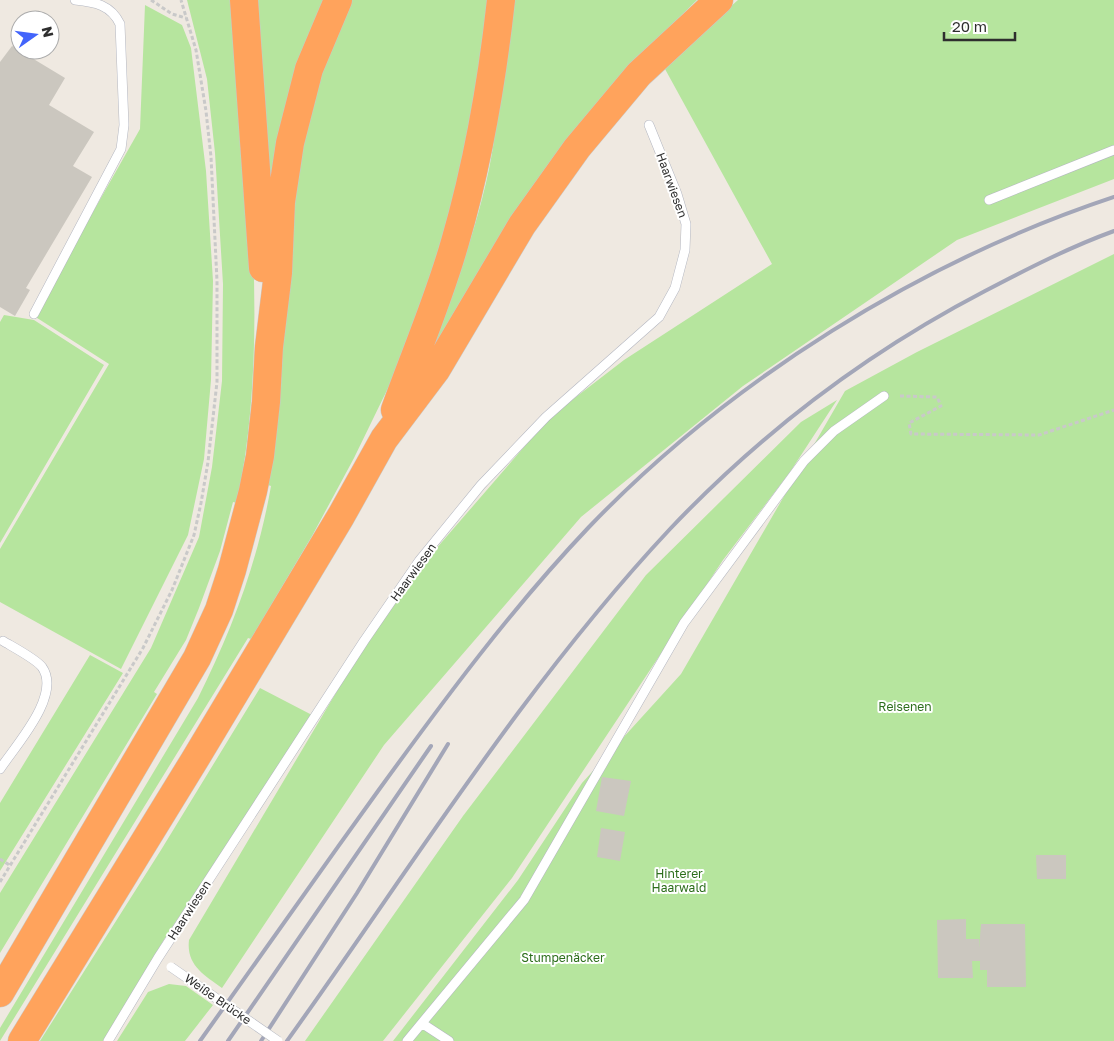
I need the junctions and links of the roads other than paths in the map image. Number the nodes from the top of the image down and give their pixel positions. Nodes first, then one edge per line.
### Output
1 (75, 0) edge
2 (244, 0) edge
3 (338, 0) edge
4 (501, 0) edge
5 (719, 0) edge
6 (649, 125) dead end
7 (1114, 150) edge
8 (989, 200) dead end
9 (34, 314) dead end
10 (269, 347) junction
11 (884, 396) road end
12 (384, 440) junction
13 (4, 641) dead end
14 (0, 769) edge
15 (158, 958) junction
16 (0, 993) edge
17 (423, 1024) junction
18 (22, 1041) edge
19 (108, 1041) edge
20 (278, 1041) edge
21 (407, 1041) edge
22 (449, 1041) edge

1 - 9 lane
2 - 10 highway
3 - 10 highway
4 - 12 highway
5 - 12 highway
6 - 15 lane, Haarwiesen
7 - 8 lane
10 - 16 highway
11 - 17 lane
12 - 18 highway
13 - 14 lane
15 - 19 lane, Haarwiesen
15 - 20 lane, Weiße Brücke, bridge
17 - 21 lane
17 - 22 lane

